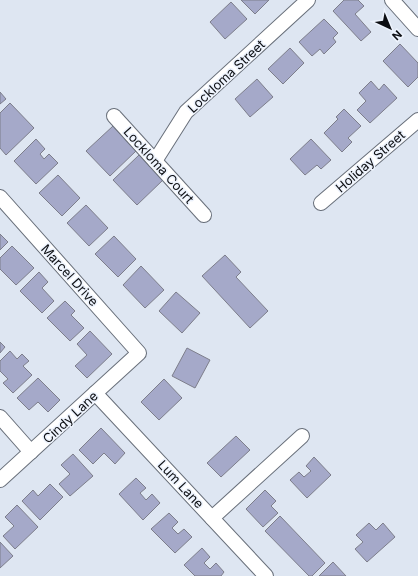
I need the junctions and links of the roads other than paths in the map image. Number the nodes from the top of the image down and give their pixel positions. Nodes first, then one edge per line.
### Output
1 (308, 0) edge
2 (392, 0) edge
3 (418, 30) edge
4 (114, 116) dead end
5 (418, 120) edge
6 (155, 161) junction
7 (0, 197) edge
8 (321, 203) dead end
9 (204, 215) dead end
10 (139, 353) joint
11 (95, 393) junction
12 (0, 417) edge
13 (302, 436) dead end
14 (32, 452) junction
15 (0, 480) edge
16 (212, 518) junction
17 (266, 576) edge

1 - 6 street, Lockloma Street
2 - 3 street
4 - 6 street, Lockloma Court
5 - 8 street, Holiday Street
6 - 9 street, Lockloma Court
7 - 10 street, Marcel Drive
10 - 11 street, Cindy Lane
11 - 14 street, Cindy Lane
11 - 16 street, Lum Lane
12 - 14 street
13 - 16 street
14 - 15 street, Cindy Lane
16 - 17 street, Lum Lane

